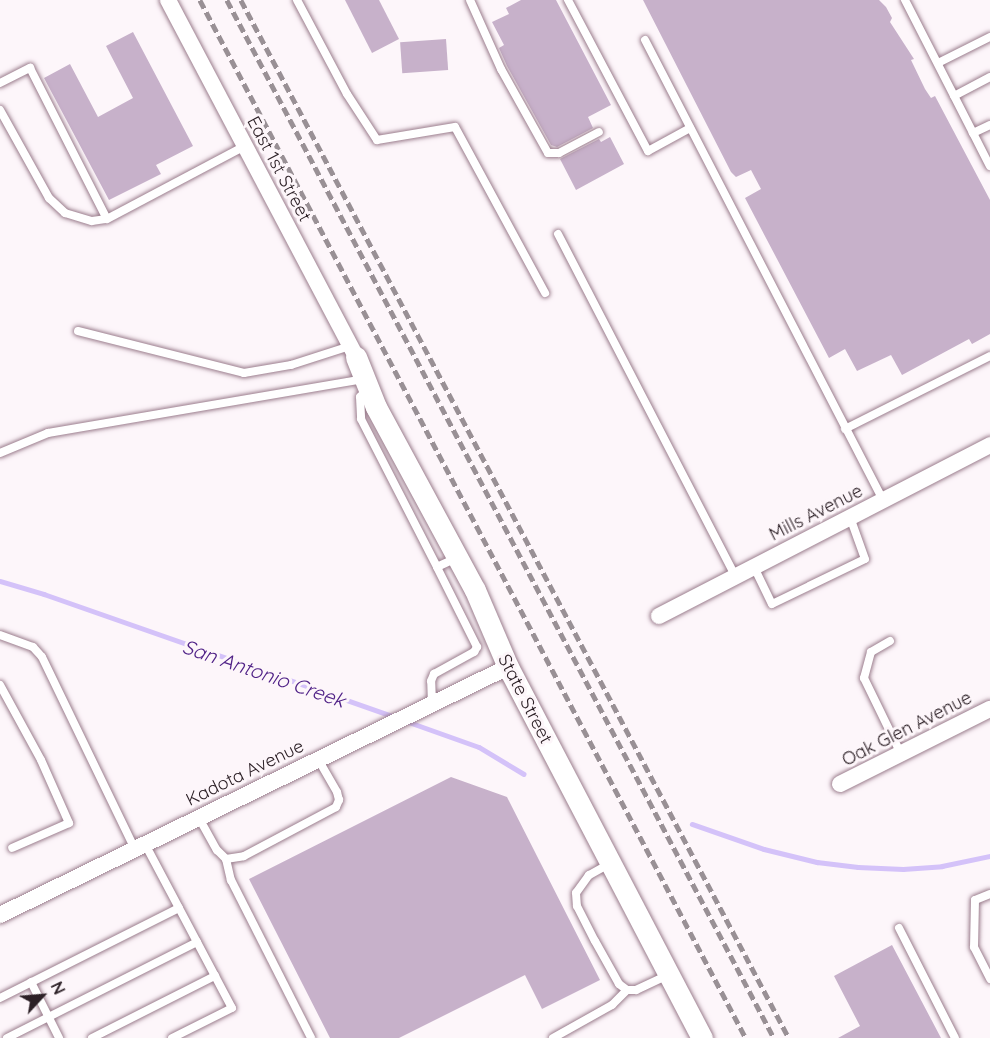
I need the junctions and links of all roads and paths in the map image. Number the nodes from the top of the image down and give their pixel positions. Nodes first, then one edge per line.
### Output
1 (168, 0) edge
2 (297, 0) edge
3 (470, 0) edge
4 (568, 0) edge
5 (905, 0) edge
6 (990, 37) edge
7 (645, 40) dead end
8 (938, 63) junction
9 (990, 77) edge
10 (0, 83) edge
11 (954, 96) junction
12 (0, 110) edge
13 (990, 125) edge
14 (690, 129) junction
15 (599, 132) dead end
16 (973, 133) junction
17 (245, 146) junction
18 (990, 166) edge
19 (107, 219) junction
20 (558, 234) dead end
21 (545, 293) dead end
22 (78, 331) dead end
23 (353, 351) junction
24 (990, 356) edge
25 (367, 383) junction
26 (845, 429) junction
27 (990, 445) edge
28 (388, 450) junction
29 (0, 453) edge
30 (418, 484) junction
31 (399, 494) junction
32 (883, 500) junction
33 (850, 517) junction
34 (458, 557) junction
35 (437, 567) junction
36 (754, 567) junction
37 (735, 576) junction
38 (659, 616) dead end
39 (0, 635) edge
40 (890, 641) dead end
41 (508, 667) junction
42 (0, 685) edge
43 (432, 704) junction
44 (990, 709) edge
45 (901, 754) junction
46 (318, 759) junction
47 (840, 784) dead end
48 (199, 818) junction
49 (140, 846) junction
50 (12, 848) dead end
51 (226, 859) junction
52 (610, 864) junction
53 (990, 894) edge
54 (178, 908) junction
55 (0, 915) edge
56 (899, 928) dead end
57 (197, 942) junction
58 (986, 961) edge
59 (668, 975) junction
60 (215, 976) junction
61 (990, 979) edge
62 (31, 982) junction
63 (627, 990) junction
64 (0, 998) edge
65 (48, 1017) junction
66 (7, 1038) edge
67 (59, 1038) edge
68 (92, 1038) edge
69 (172, 1038) edge
70 (311, 1038) edge
71 (553, 1038) edge
72 (702, 1038) edge
73 (955, 1038) edge

1 - 17 street, East 1st Street
2 - 21 lane
3 - 15 lane
4 - 14 lane
5 - 8 lane
6 - 8 lane
7 - 14 lane
8 - 11 lane
9 - 11 lane
10 - 19 lane
11 - 16 lane
12 - 19 lane
13 - 16 lane
14 - 26 lane
16 - 18 lane
17 - 19 lane
17 - 23 street, East 1st Street
20 - 37 lane
22 - 23 lane
23 - 25 street, State Street
24 - 26 lane
25 - 28 street, State Street
25 - 29 lane
26 - 32 lane
27 - 32 street, Mills Avenue
28 - 30 street, State Street
28 - 31 lane
30 - 31 lane
30 - 34 street, State Street
31 - 35 lane
32 - 33 street, Mills Avenue
33 - 36 street, Mills Avenue
33 - 36 lane
34 - 35 lane
34 - 41 street, State Street
35 - 43 lane
36 - 37 street, Mills Avenue
37 - 38 street, Mills Avenue
39 - 49 lane
40 - 45 lane
41 - 43 street, Kadota Avenue
41 - 52 street, State Street
42 - 50 lane
43 - 46 street, Kadota Avenue
44 - 45 street, Oak Glen Avenue
45 - 47 street, Oak Glen Avenue
46 - 48 street, Kadota Avenue
46 - 51 lane
48 - 49 street, Kadota Avenue
48 - 51 lane
49 - 54 lane
49 - 55 street, Kadota Avenue
51 - 70 lane
52 - 59 street, State Street
52 - 63 lane
53 - 58 lane
54 - 57 lane
54 - 62 lane
56 - 73 lane
57 - 60 lane
57 - 65 lane
58 - 61 lane
59 - 63 lane
59 - 72 street, State Street
60 - 68 lane
60 - 69 lane
62 - 64 lane
62 - 65 lane
63 - 71 lane
65 - 66 lane
65 - 67 lane

